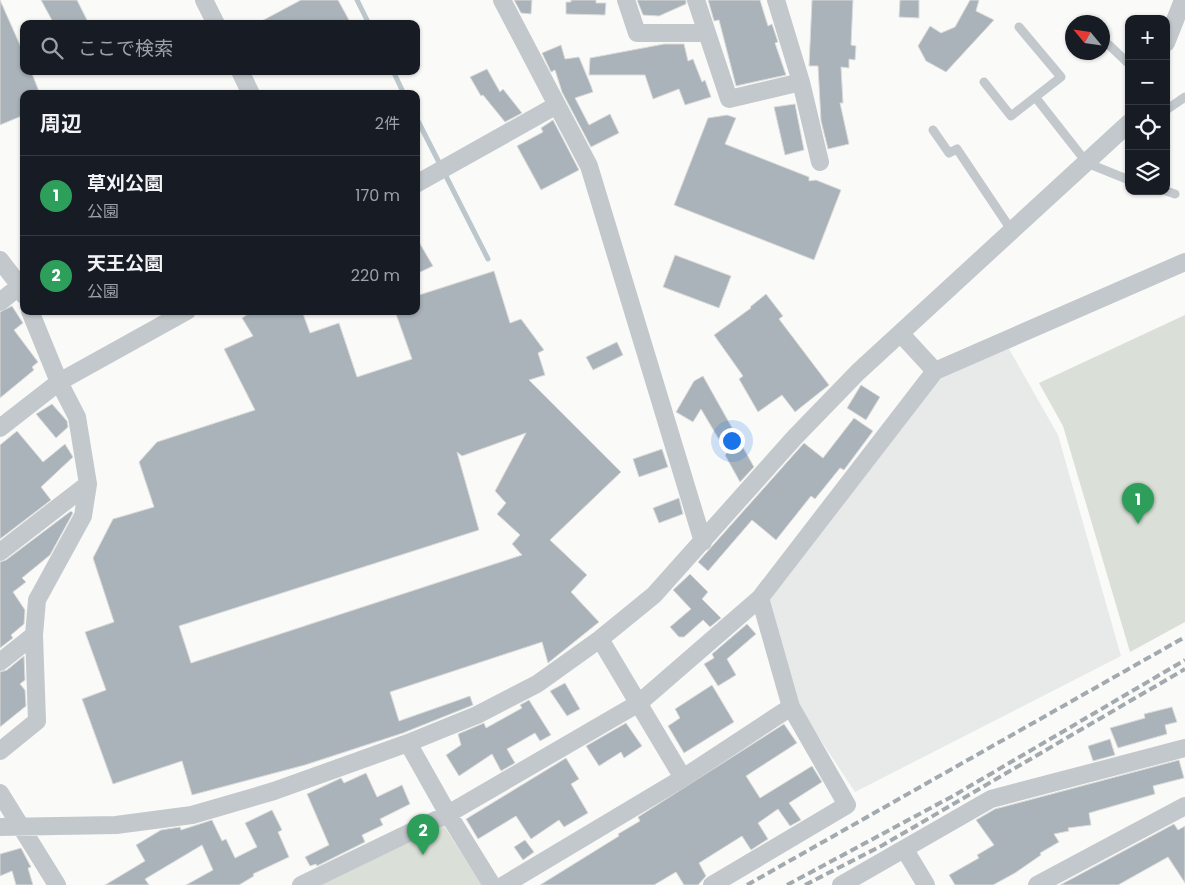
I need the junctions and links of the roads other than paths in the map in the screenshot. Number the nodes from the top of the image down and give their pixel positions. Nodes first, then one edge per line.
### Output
1 (204, 0) edge
2 (502, 0) edge
3 (626, 0) edge
4 (696, 0) edge
5 (776, 0) edge
6 (1183, 0) edge
7 (214, 20) edge
8 (1019, 27) dead end
9 (707, 32) junction
10 (1170, 33) edge
11 (1110, 46) edge
12 (1125, 60) edge
13 (242, 75) edge
14 (801, 82) junction
15 (984, 82) dead end
16 (249, 90) edge
17 (1185, 97) edge
18 (1036, 98) junction
19 (557, 105) junction
20 (1170, 107) edge
21 (1125, 129) edge
22 (934, 130) dead end
23 (820, 162) dead end
24 (1087, 164) junction
25 (1125, 178) edge
26 (420, 182) edge
27 (1012, 231) junction
28 (0, 260) edge
29 (1185, 262) edge
30 (12, 297) edge
31 (32, 315) edge
32 (180, 315) edge
33 (900, 333) junction
34 (935, 371) junction
35 (59, 382) junction
36 (0, 428) edge
37 (88, 484) junction
38 (703, 542) junction
39 (0, 552) edge
40 (760, 598) junction
41 (34, 635) junction
42 (600, 640) junction
43 (0, 662) edge
44 (639, 703) junction
45 (790, 707) junction
46 (408, 743) junction
47 (1185, 748) edge
48 (0, 751) edge
49 (683, 778) junction
50 (0, 793) edge
51 (1185, 806) edge
52 (448, 814) junction
53 (0, 827) edge
54 (23, 828) junction
55 (905, 850) junction
56 (57, 885) edge
57 (301, 885) edge
58 (492, 885) edge
59 (504, 885) edge
60 (712, 885) edge
61 (841, 885) edge
62 (926, 885) edge
63 (1038, 885) edge

1 - 7 street
2 - 19 street
3 - 9 street
4 - 9 street
5 - 14 street
6 - 10 street
8 - 18 lane
9 - 14 street
11 - 12 lane
13 - 16 street
14 - 23 street
15 - 18 lane
17 - 20 lane
18 - 24 lane
19 - 26 street
19 - 38 street
21 - 24 street
22 - 27 lane
24 - 25 lane
24 - 27 street
27 - 33 street
28 - 30 street
29 - 34 street
31 - 35 street
32 - 35 street
33 - 34 street
33 - 38 street
34 - 40 street
35 - 36 street
35 - 37 street
37 - 39 street
37 - 41 street
38 - 42 street
40 - 44 street
40 - 45 street
41 - 43 street
41 - 48 street
42 - 44 street
42 - 46 street
44 - 49 street
44 - 52 street
45 - 49 street
45 - 60 street
46 - 52 street
46 - 54 street
47 - 55 street
49 - 59 street
50 - 54 street
51 - 63 street
52 - 57 street
52 - 58 street
53 - 54 street
54 - 56 street
55 - 61 street
55 - 62 street

